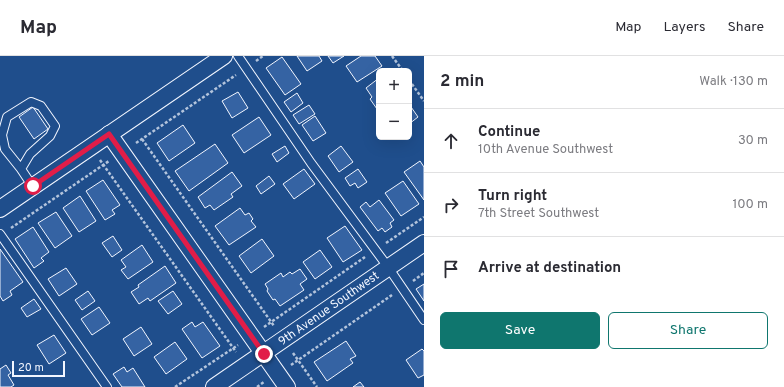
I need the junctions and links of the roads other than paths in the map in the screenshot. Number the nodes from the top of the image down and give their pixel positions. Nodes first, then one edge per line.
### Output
1 (224, 56) edge
2 (238, 56) edge
3 (109, 134) junction
4 (21, 170) junction
5 (33, 186) junction
6 (0, 209) edge
7 (0, 234) edge
8 (424, 243) edge
9 (388, 267) junction
10 (424, 320) edge
11 (264, 354) junction
12 (107, 387) edge
13 (214, 387) edge
14 (287, 387) edge

1 - 3 street
2 - 9 lane
3 - 5 street
3 - 11 street
4 - 4 lane
4 - 5 lane
5 - 6 street
7 - 12 lane
8 - 9 street, 9th Avenue Southwest
9 - 10 lane
9 - 11 street, 9th Avenue Southwest
11 - 13 street, 9th Avenue Southwest
11 - 14 street

